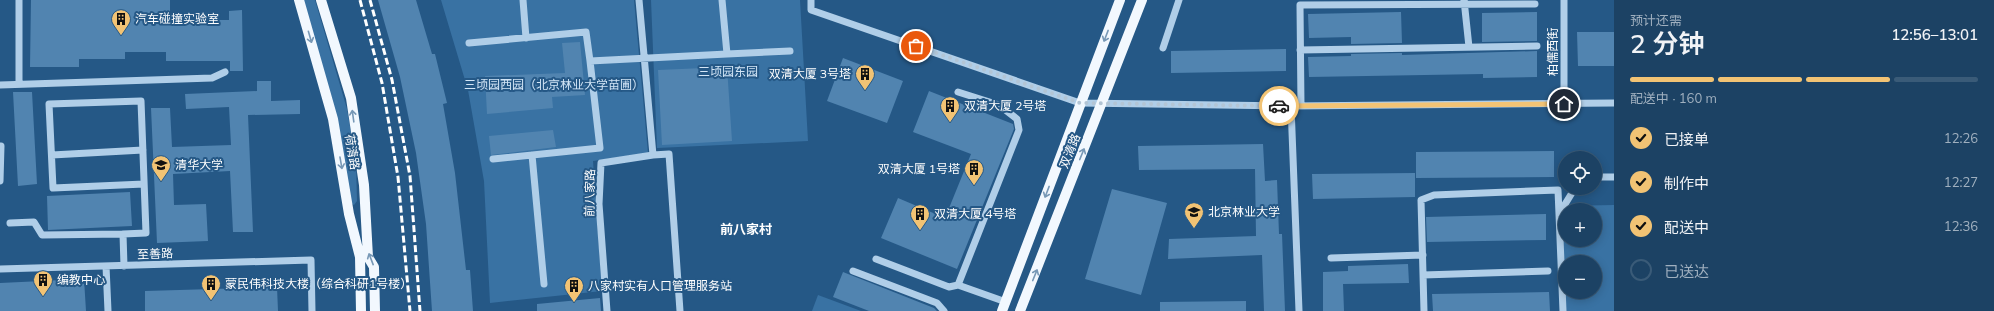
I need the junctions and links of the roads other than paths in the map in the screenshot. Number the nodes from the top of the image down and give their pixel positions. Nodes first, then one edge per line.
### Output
1 (19, 0) edge
2 (299, 0) edge
3 (321, 0) edge
4 (523, 0) edge
5 (639, 0) edge
6 (722, 0) edge
7 (811, 0) edge
8 (1120, 0) edge
9 (1142, 0) edge
10 (1179, 0) edge
11 (1564, 0) edge
12 (1465, 2) edge
13 (1535, 4) dead end
14 (526, 38) junction
15 (469, 43) dead end
16 (1537, 46) dead end
17 (1469, 47) junction
18 (1163, 48) dead end
19 (1300, 50) junction
20 (790, 51) dead end
21 (727, 54) junction
22 (644, 57) junction
23 (590, 61) junction
24 (225, 72) dead end
25 (19, 84) junction
26 (0, 85) edge
27 (958, 92) dead end
28 (1080, 103) junction
29 (1102, 103) junction
30 (1614, 103) edge
31 (1564, 104) junction
32 (1291, 106) junction
33 (1301, 106) junction
34 (1, 146) edge
35 (143, 150) junction
36 (52, 155) junction
37 (532, 155) junction
38 (653, 155) junction
39 (493, 159) dead end
40 (1602, 177) edge
41 (1614, 177) edge
42 (0, 181) edge
43 (144, 184) junction
44 (1559, 203) edge
45 (10, 223) dead end
46 (123, 234) junction
47 (1560, 247) edge
48 (1422, 255) junction
49 (1331, 258) dead end
50 (876, 259) dead end
51 (106, 266) junction
52 (124, 266) junction
53 (0, 269) edge
54 (853, 271) dead end
55 (1548, 271) dead end
56 (1423, 275) junction
57 (544, 284) dead end
58 (958, 285) junction
59 (1004, 306) edge
60 (108, 311) edge
61 (312, 311) edge
62 (362, 311) edge
63 (375, 311) edge
64 (607, 311) edge
65 (680, 311) edge
66 (944, 311) edge
67 (1020, 311) edge
68 (1300, 311) edge
69 (1424, 311) edge
70 (1562, 311) edge

1 - 25 street
2 -> 62 main road, 荷清路
63 -> 3 main road, 荷清路
4 - 14 street
5 - 22 street
6 - 21 street
7 - 28 street
8 -> 28 main road, 双清路
9 - 29 main road, 双清路
10 - 18 street
11 - 31 street, 柏儒西街
12 - 13 street
12 - 17 street
12 - 19 street
14 - 15 street
14 - 23 street
16 - 17 street
17 - 19 street
19 - 33 street
20 - 21 street
21 - 22 street
22 - 23 street
22 - 38 street
23 - 37 street
24 - 25 street
25 - 26 street
27 - 58 street
28 - 29 street
28 -> 59 main road, 双清路
29 - 32 street
67 -> 29 main road, 双清路
30 - 31 street
31 - 33 street
32 - 33 street
32 - 68 street
34 - 42 street
35 - 36 street
35 - 36 street
35 - 43 street
36 - 43 street
37 - 39 street
37 - 57 street
38 - 64 street, 前八家路
38 - 65 street
40 - 41 street
43 - 46 street
44 - 48 street
45 - 46 street
46 - 52 street
47 - 70 street
48 - 49 street
48 - 56 street
50 - 58 street
51 - 52 street, 至善路
51 - 53 street, 至善路
51 - 60 street
52 - 61 street, 至善路
54 - 66 street
55 - 56 street
56 - 69 street
58 - 59 street

